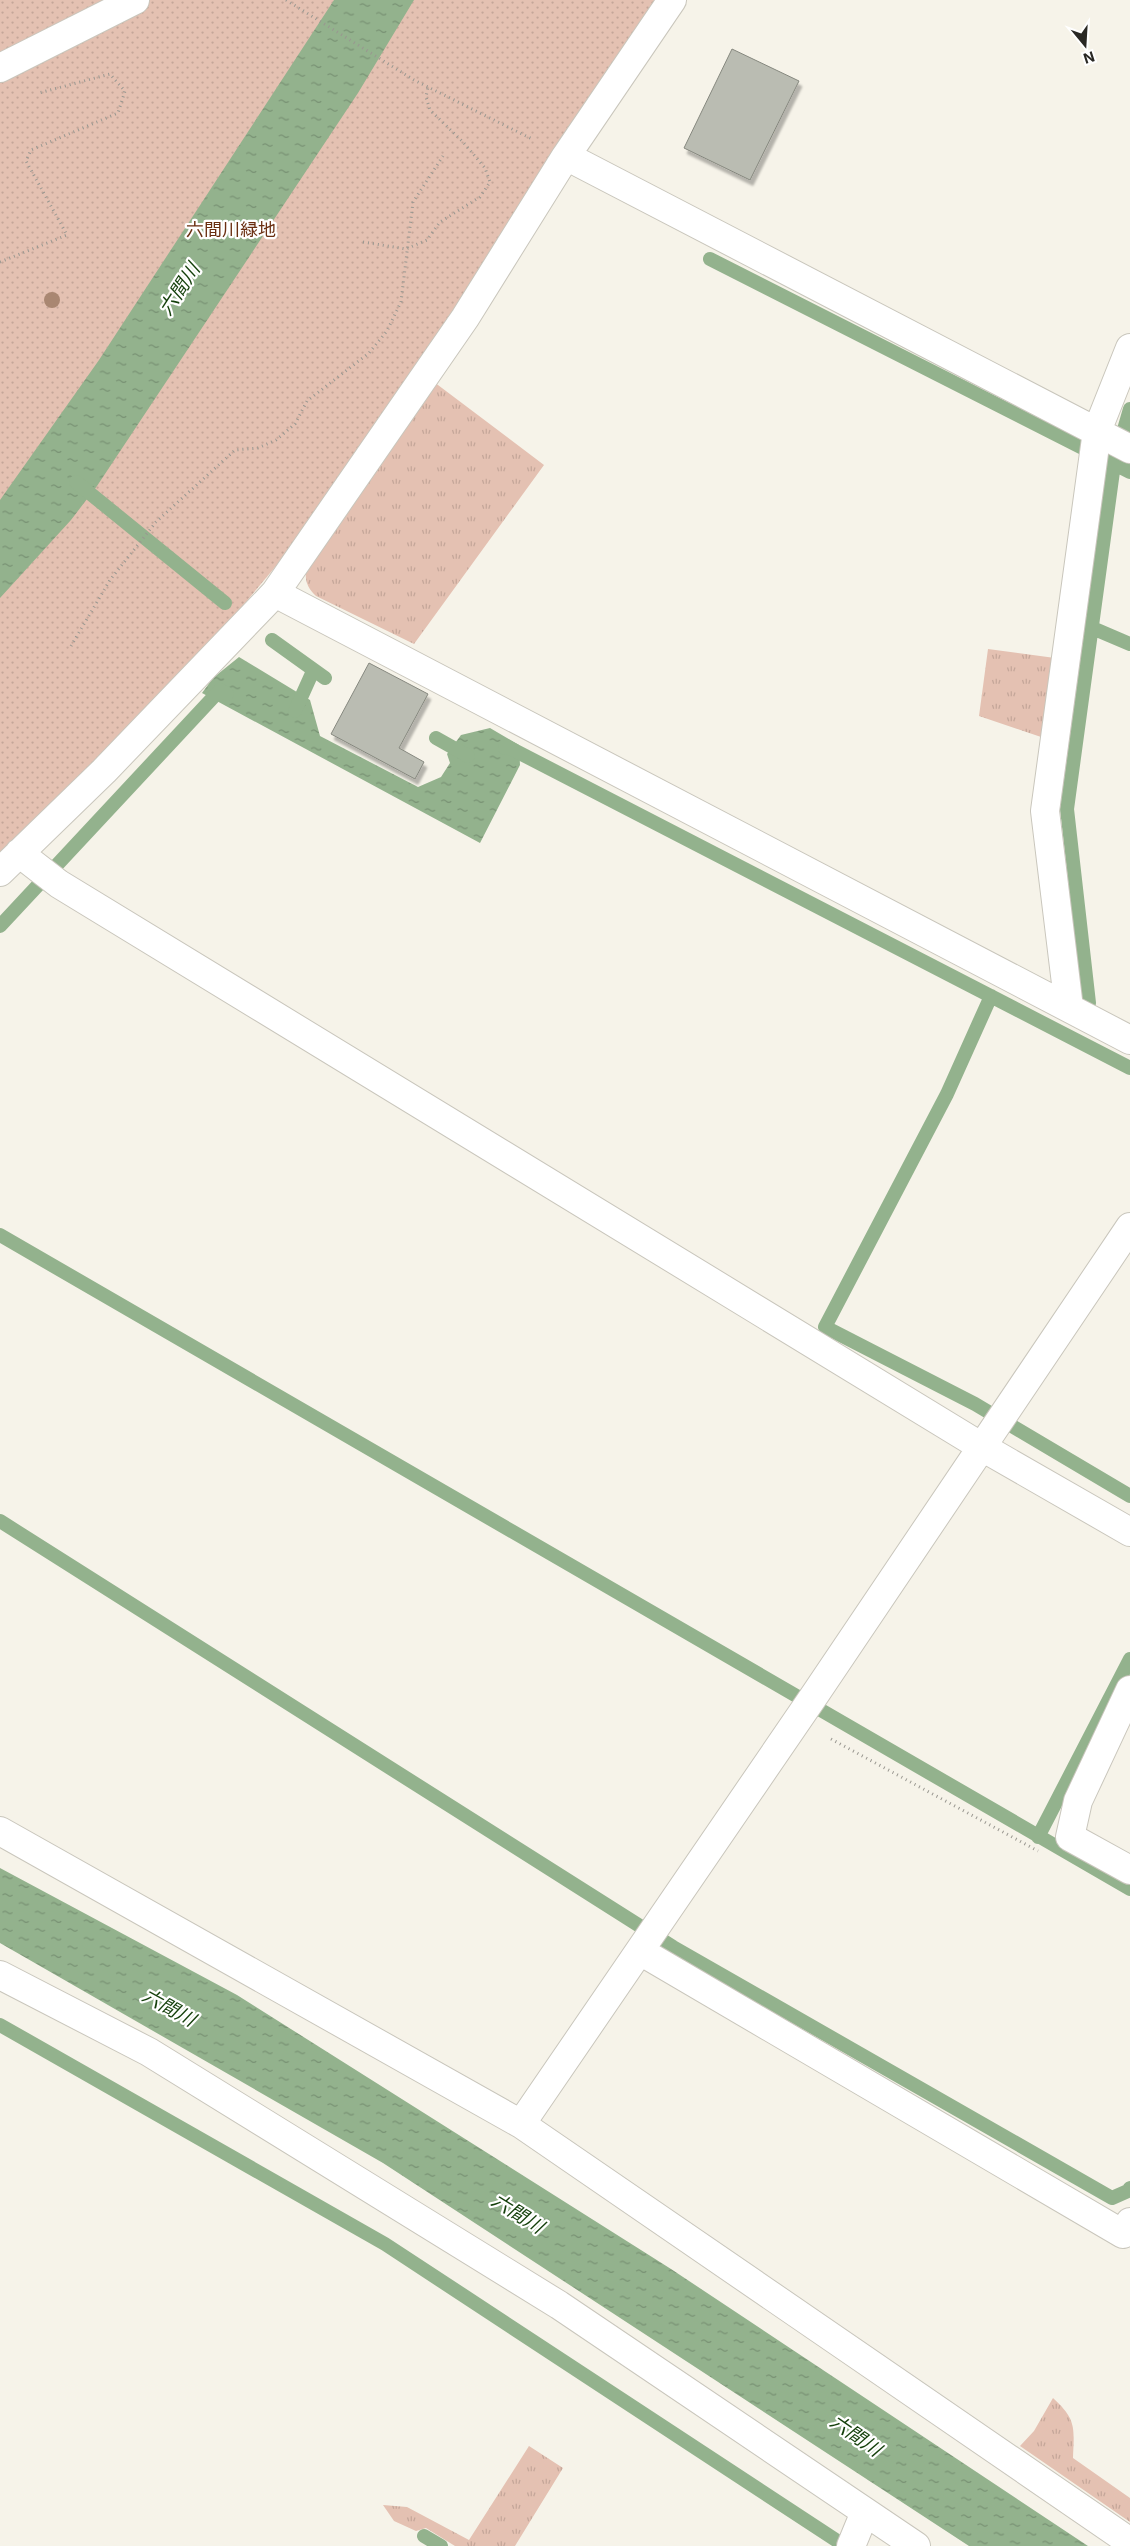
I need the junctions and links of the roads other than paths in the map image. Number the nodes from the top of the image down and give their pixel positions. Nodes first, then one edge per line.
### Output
1 (135, 0) edge
2 (672, 0) edge
3 (0, 68) edge
4 (566, 156) junction
5 (1130, 348) edge
6 (1109, 446) edge
7 (275, 593) junction
8 (39, 869) junction
9 (0, 872) edge
10 (1069, 1008) junction
11 (1130, 1040) edge
12 (1130, 1227) edge
13 (996, 1427) junction
14 (1130, 1532) edge
15 (1130, 1690) edge
16 (0, 1831) edge
17 (1130, 1870) edge
18 (649, 1939) junction
19 (0, 1974) edge
20 (521, 2124) junction
21 (1130, 2222) edge
22 (858, 2530) edge
23 (1130, 2542) edge
24 (916, 2546) edge

1 - 3 street
2 - 4 street
4 - 6 street
4 - 7 street
5 - 6 street
6 - 10 street
7 - 8 street
7 - 10 street
8 - 9 street
8 - 13 street
10 - 11 street
12 - 13 street
13 - 14 street
13 - 18 street
15 - 17 street
16 - 20 street
18 - 20 street
18 - 21 street
19 - 22 street
20 - 23 street
22 - 24 street

